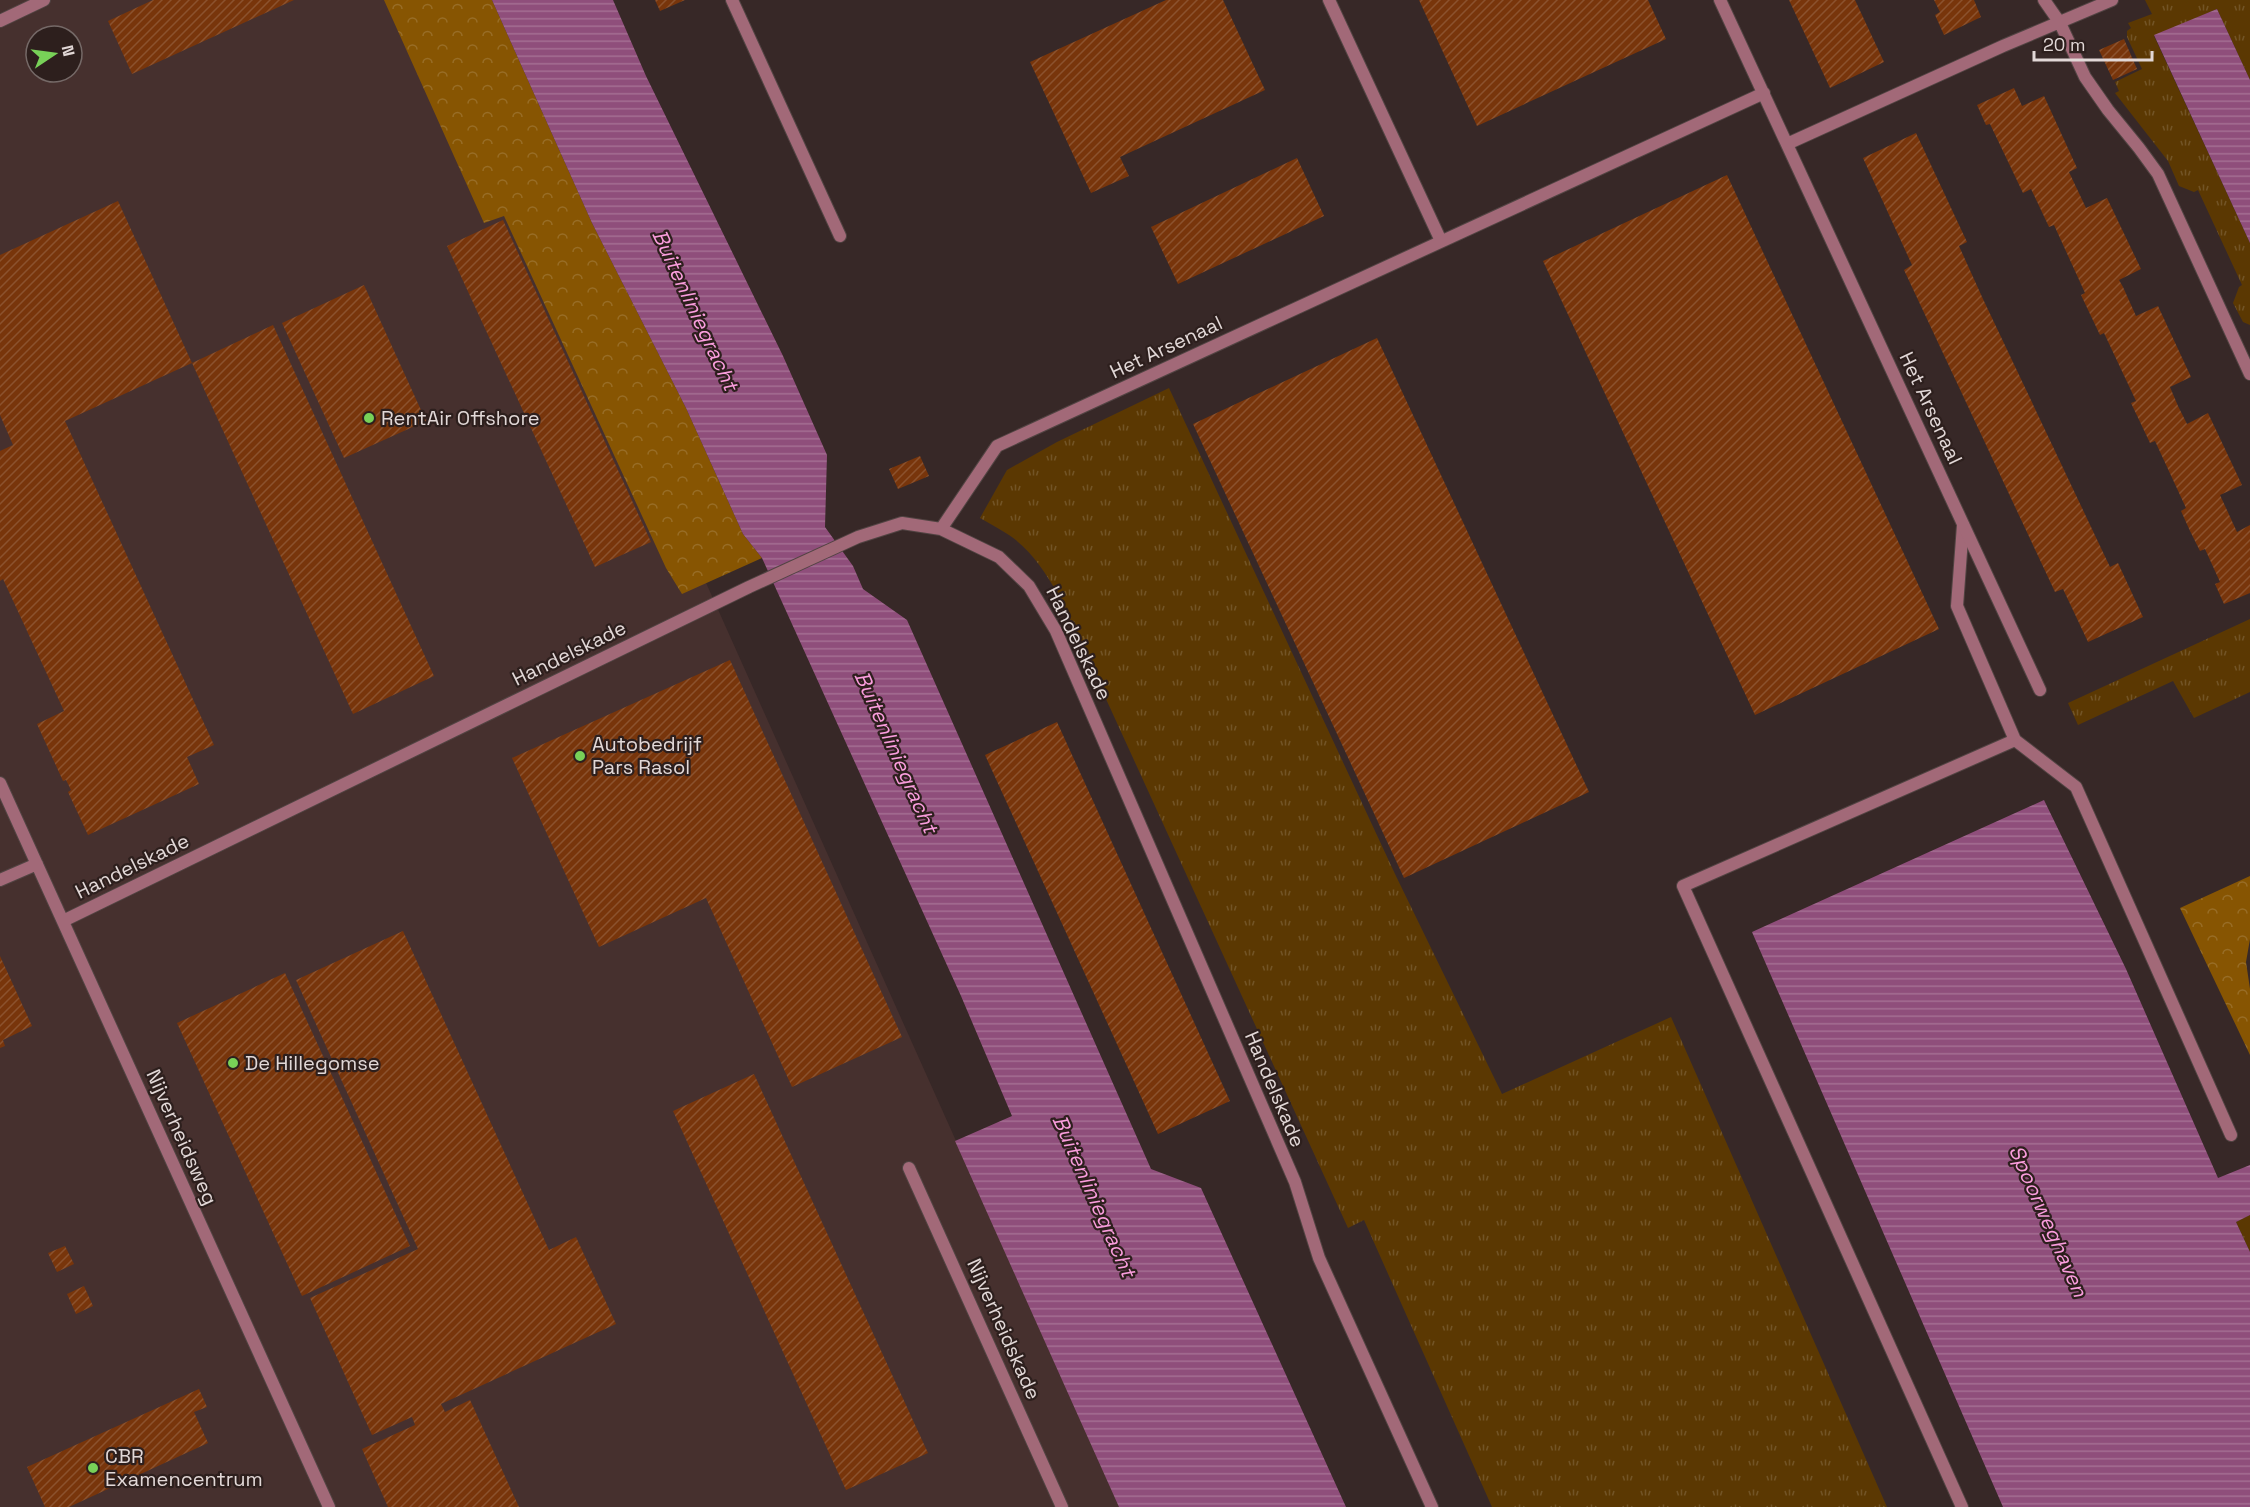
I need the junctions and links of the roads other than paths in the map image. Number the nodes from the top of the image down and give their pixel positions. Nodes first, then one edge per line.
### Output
1 (44, 0) edge
2 (732, 0) edge
3 (1329, 0) edge
4 (1720, 0) edge
5 (2044, 0) edge
6 (2112, 0) edge
7 (0, 21) edge
8 (2060, 23) junction
9 (1764, 93) junction
10 (1787, 144) junction
11 (840, 236) dead end
12 (1441, 241) junction
13 (2250, 374) edge
14 (1964, 525) junction
15 (941, 529) junction
16 (2040, 690) dead end
17 (2015, 740) junction
18 (0, 783) edge
19 (37, 864) junction
20 (0, 880) edge
21 (63, 921) junction
22 (2231, 1135) dead end
23 (909, 1168) dead end
24 (329, 1507) edge
25 (1062, 1507) edge
26 (1432, 1507) edge
27 (1962, 1507) edge

1 - 7 street
2 - 11 street
3 - 12 street
4 - 9 street, Het Arsenaal
5 - 8 street
6 - 8 street
8 - 10 street
8 - 13 street
9 - 10 street, Het Arsenaal
9 - 12 street, Het Arsenaal
10 - 14 street, Het Arsenaal
12 - 15 street, Het Arsenaal
14 - 16 street, Het Arsenaal
14 - 17 street
15 - 21 street, Handelskade
15 - 26 street, Handelskade
17 - 22 street
17 - 27 street
18 - 19 street, Nijverheidsweg
19 - 20 street
19 - 21 street, Nijverheidsweg
21 - 24 street, Nijverheidsweg
23 - 25 street, Nijverheidskade

